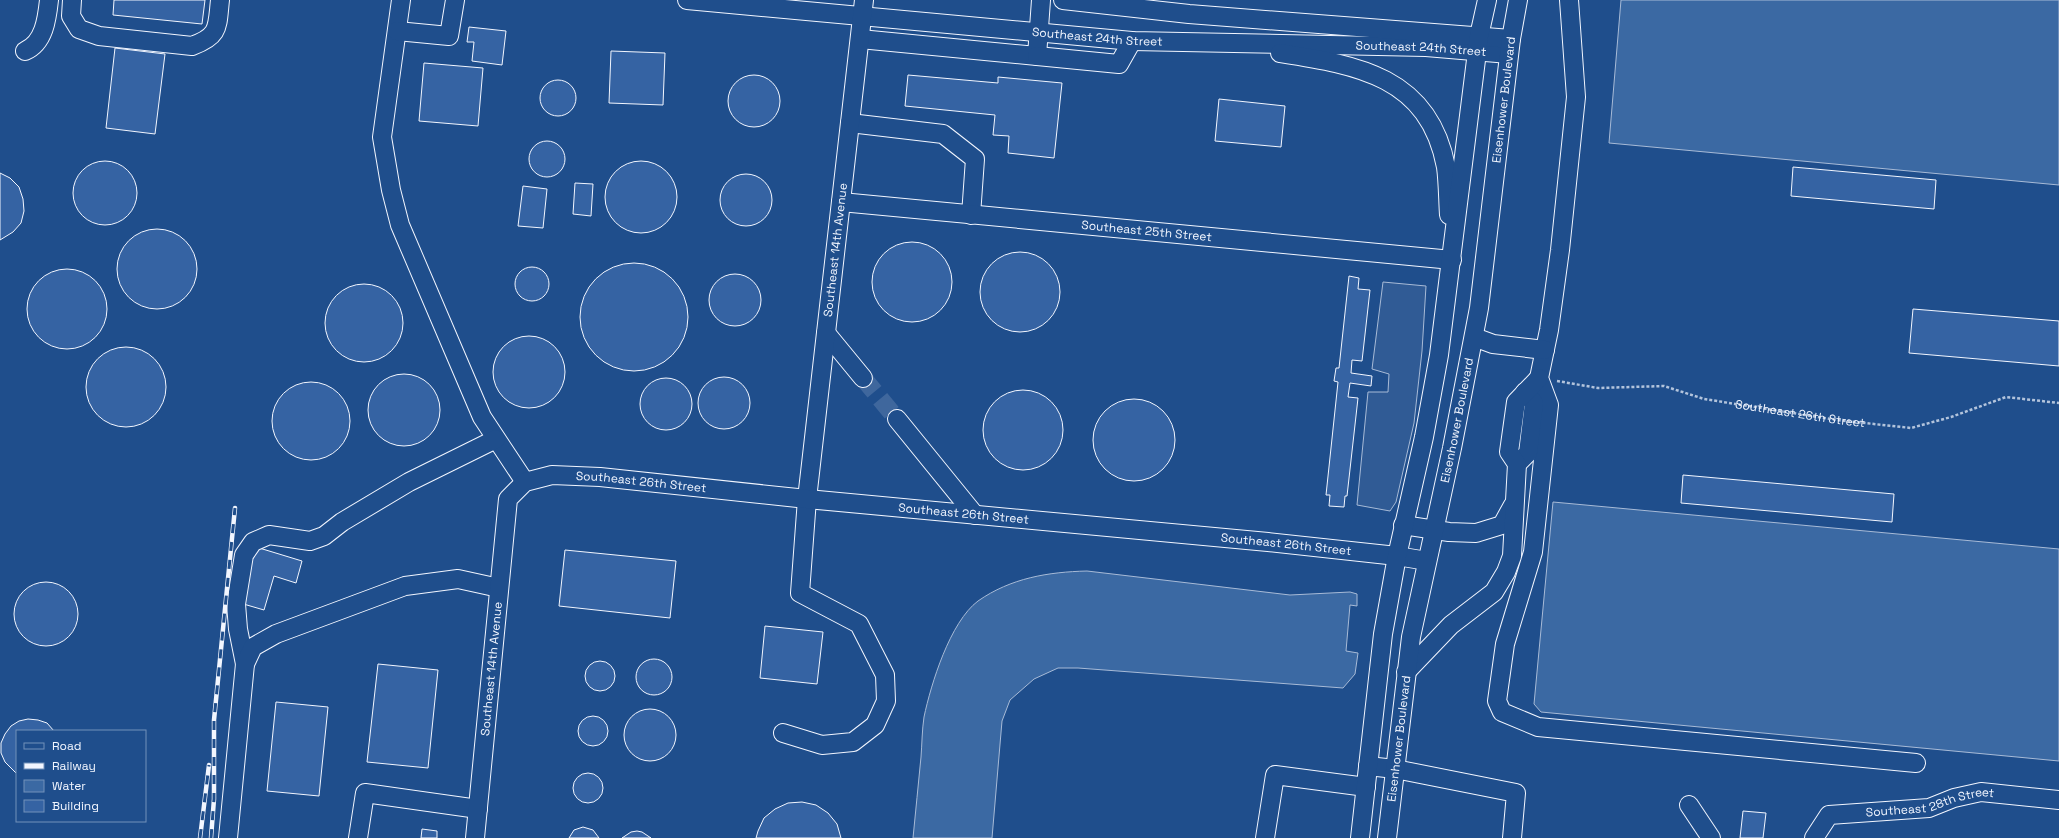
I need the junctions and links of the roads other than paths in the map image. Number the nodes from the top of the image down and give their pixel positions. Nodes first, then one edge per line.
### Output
1 (48, 0) edge
2 (72, 0) edge
3 (220, 0) edge
4 (401, 0) edge
5 (687, 0) edge
6 (1041, 0) edge
7 (1063, 0) edge
8 (1487, 0) edge
9 (1518, 0) edge
10 (1569, 0) edge
11 (709, 1) edge
12 (454, 4) edge
13 (863, 8) edge
14 (397, 31) junction
15 (1038, 32) junction
16 (860, 39) junction
17 (1132, 41) junction
18 (1213, 42) junction
19 (1478, 44) junction
20 (1510, 47) junction
21 (25, 51) dead end
22 (1037, 56) junction
23 (850, 123) junction
24 (841, 202) junction
25 (972, 215) junction
26 (1452, 260) junction
27 (826, 333) junction
28 (1474, 337) junction
29 (1545, 350) junction
30 (863, 378) tunnel mouth
31 (1539, 378) junction
32 (897, 419) tunnel mouth
33 (496, 439) junction
34 (525, 482) junction
35 (807, 499) junction
36 (1516, 500) junction
37 (975, 515) junction
38 (1403, 525) junction
39 (1434, 530) junction
40 (1396, 556) junction
41 (1427, 561) junction
42 (499, 588) junction
43 (245, 664) junction
44 (1406, 672) junction
45 (783, 733) dead end
46 (1916, 763) dead end
47 (1368, 766) junction
48 (1395, 769) junction
49 (1366, 787) junction
50 (2059, 800) edge
51 (1689, 805) dead end
52 (478, 809) junction
53 (228, 838) edge
54 (358, 838) edge
55 (475, 838) edge
56 (1266, 838) edge
57 (1360, 838) edge
58 (1387, 838) edge
59 (1512, 838) edge
60 (1711, 838) edge
61 (1814, 838) edge

1 - 21 street
2 - 3 street
4 - 14 street
5 - 11 street, Southeast 24th Street
6 - 15 street
7 - 19 street, Southeast 24th Street
8 - 19 street
9 - 20 street, Eisenhower Boulevard
10 - 29 street
11 - 13 street, Southeast 24th Street
12 - 14 street
13 - 15 street, Southeast 24th Street
13 - 16 street, Southeast 14th Avenue
14 - 33 street
15 - 17 street, Southeast 24th Street
15 - 22 street
16 - 22 street
16 - 23 street, Southeast 14th Avenue
17 - 18 street, Southeast 24th Street
17 - 22 street
18 - 19 street, Southeast 24th Street
18 - 26 street
19 - 20 street, Southeast 24th Street
19 - 26 street
20 - 28 street, Eisenhower Boulevard
23 - 24 street, Southeast 14th Avenue
23 - 25 street
24 - 25 street, Southeast 25th Street
24 - 27 street, Southeast 14th Avenue
25 - 26 street, Southeast 25th Street
26 - 38 street
27 - 30 street
27 - 35 street, Southeast 14th Avenue
28 - 29 street
28 - 39 street, Eisenhower Boulevard
29 - 31 street
31 - 36 street
31 - 46 street
32 - 37 street
33 - 34 street
33 - 43 street
34 - 35 street, Southeast 26th Street
34 - 42 street, Southeast 14th Avenue
35 - 37 street, Southeast 26th Street
35 - 45 street, Southeast 14th Avenue
36 - 39 street
36 - 44 street
37 - 40 street, Southeast 26th Street
38 - 39 street
38 - 40 street
39 - 41 street, Eisenhower Boulevard
40 - 41 street, Southeast 26th Street
40 - 47 street
41 - 44 street, Eisenhower Boulevard
42 - 43 street
42 - 52 street, Southeast 14th Avenue
43 - 53 street
44 - 48 street, Eisenhower Boulevard
47 - 48 street
47 - 49 street
48 - 58 street, Eisenhower Boulevard
48 - 59 street
49 - 56 street
49 - 57 street
50 - 61 street, Southeast 28th Street
51 - 60 street
52 - 54 street
52 - 55 street, Southeast 14th Avenue

